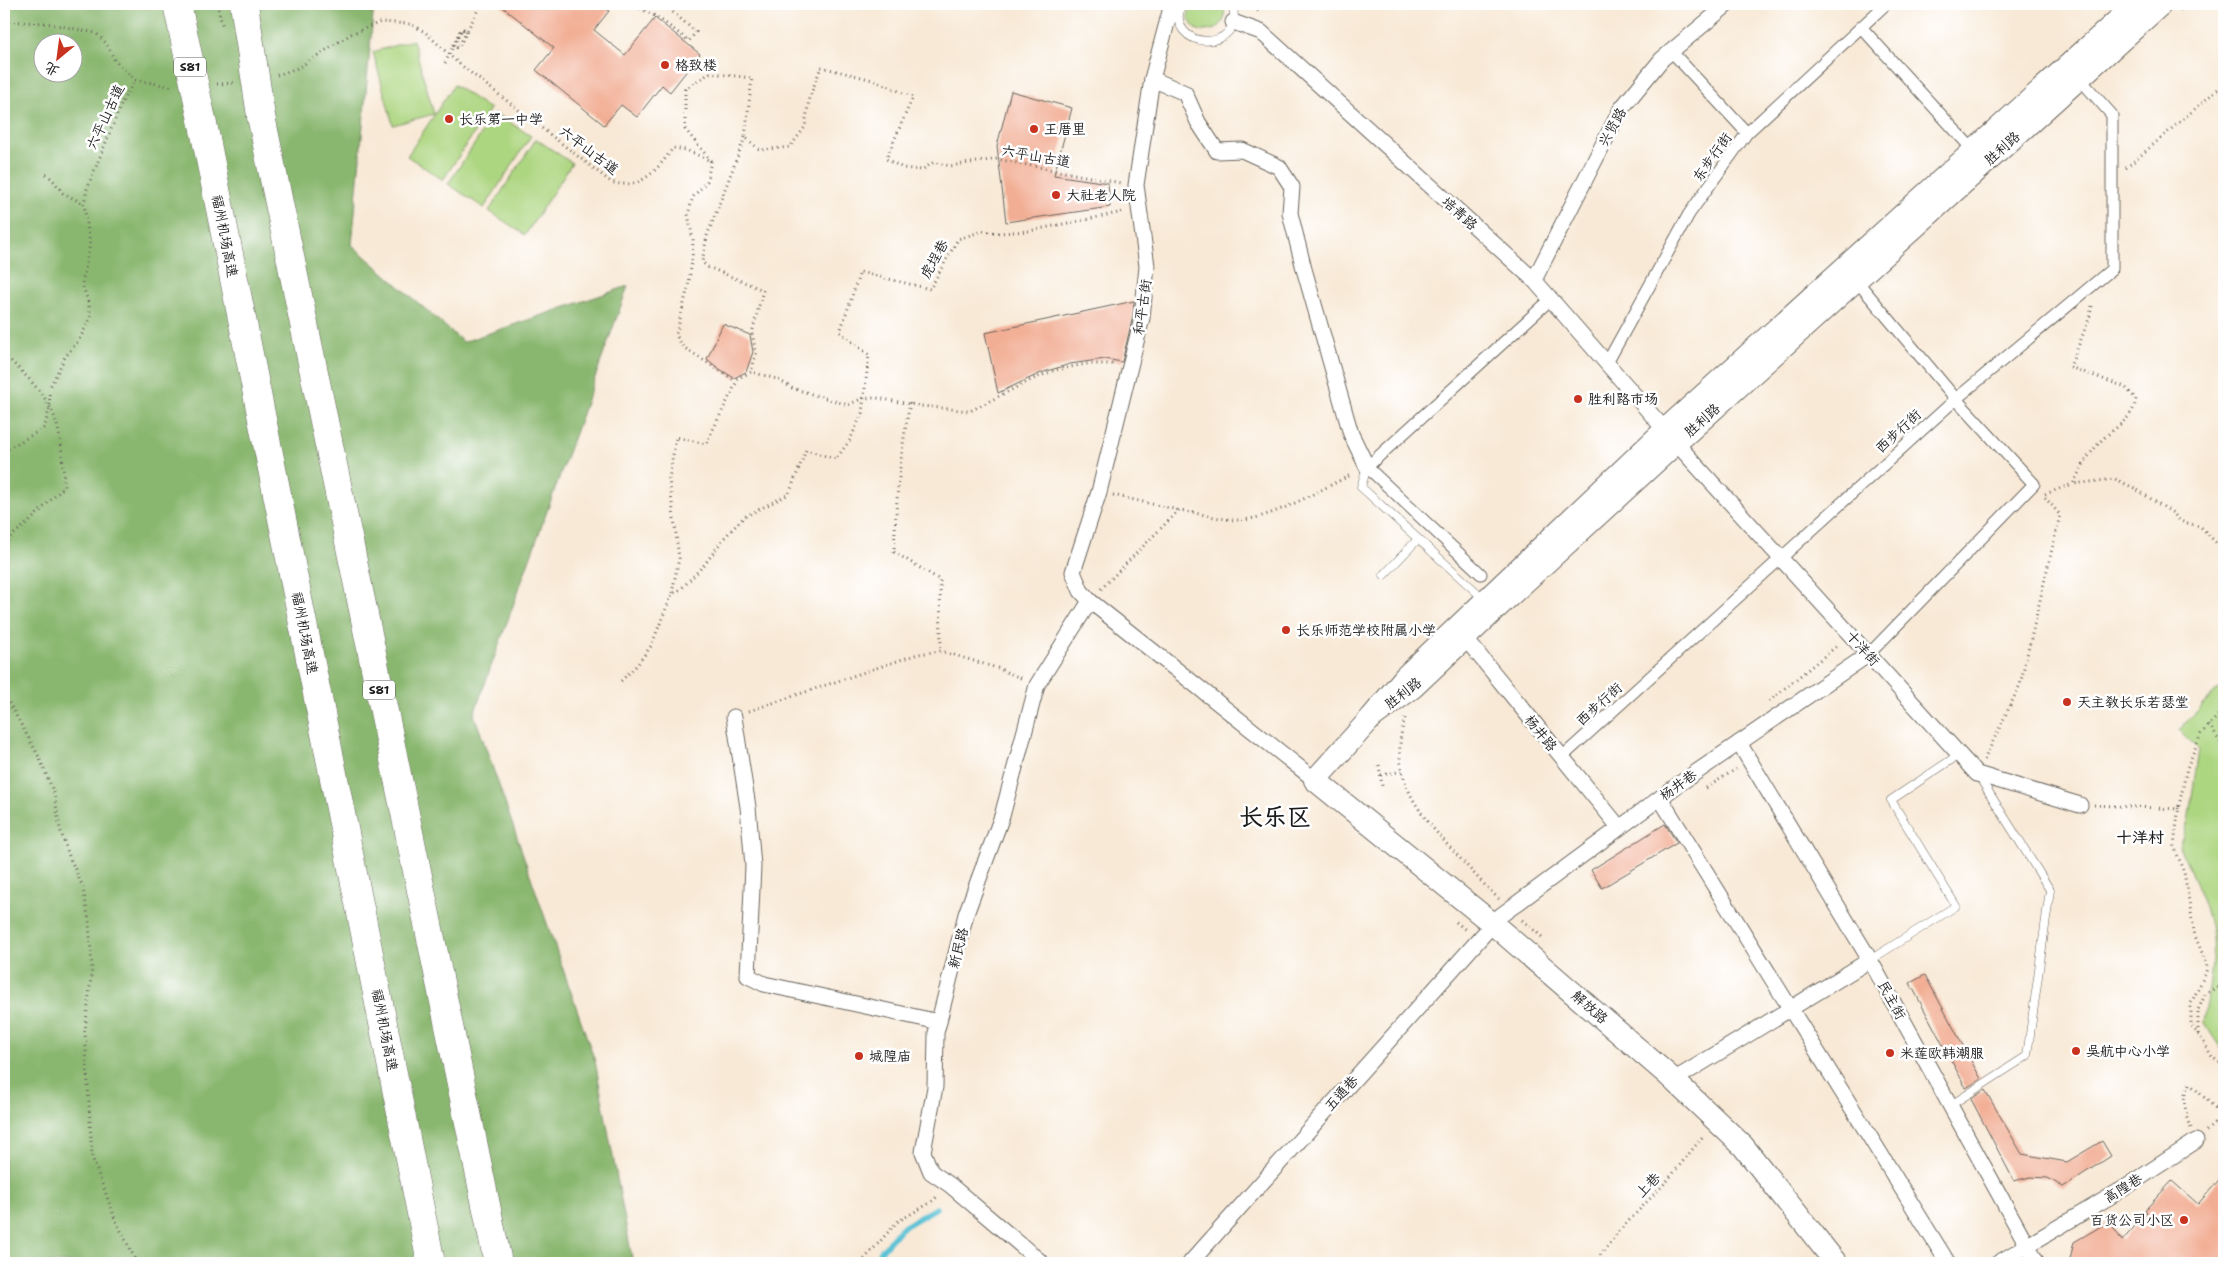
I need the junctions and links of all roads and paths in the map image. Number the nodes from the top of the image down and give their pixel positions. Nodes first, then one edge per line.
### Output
1 (176, 4) edge
2 (244, 4) edge
3 (481, 4) edge
4 (631, 4) edge
5 (663, 4) edge
6 (1174, 4) edge
7 (1232, 4) edge
8 (1728, 4) edge
9 (1886, 4) edge
10 (2136, 4) edge
11 (2187, 4) edge
12 (636, 5) edge
13 (2170, 7) edge
14 (4, 21) edge
15 (1233, 22) junction
16 (1861, 27) junction
17 (467, 31) junction
18 (453, 46) junction
19 (458, 48) junction
20 (1671, 51) junction
21 (445, 63) dead end
22 (271, 76) dead end
23 (1152, 79) junction
24 (2080, 79) junction
25 (135, 80) junction
26 (237, 82) dead end
27 (210, 84) dead end
28 (2224, 84) edge
29 (183, 86) dead end
30 (1747, 132) junction
31 (745, 137) junction
32 (1973, 150) junction
33 (711, 161) junction
34 (46, 174) dead end
35 (2112, 179) junction
36 (1136, 185) junction
37 (84, 204) junction
38 (1139, 209) junction
39 (4, 246) edge
40 (4, 278) edge
41 (1534, 280) junction
42 (1856, 280) junction
43 (2094, 283) junction
44 (1551, 299) junction
45 (4, 354) edge
46 (1607, 363) junction
47 (1132, 366) junction
48 (751, 372) junction
49 (737, 380) junction
50 (863, 398) junction
51 (1956, 399) junction
52 (910, 403) junction
53 (50, 407) junction
54 (1670, 436) junction
55 (4, 451) edge
56 (1367, 467) junction
57 (2034, 484) junction
58 (1099, 492) junction
59 (1179, 510) junction
60 (1418, 539) junction
61 (2224, 551) edge
62 (4, 552) edge
63 (1782, 559) junction
64 (1481, 574) dead end
65 (1384, 575) dead end
66 (672, 594) junction
67 (1485, 600) junction
68 (1090, 601) junction
69 (1465, 638) junction
70 (1843, 640) dead end
71 (941, 651) junction
72 (1869, 654) junction
73 (621, 681) dead end
74 (1037, 685) junction
75 (4, 694) edge
76 (1767, 702) dead end
77 (2224, 709) edge
78 (1407, 712) dead end
79 (734, 717) joint
80 (1372, 717) junction
81 (2209, 725) junction
82 (1738, 743) junction
83 (2224, 748) edge
84 (1960, 754) junction
85 (1561, 758) junction
86 (1379, 765) dead end
87 (1740, 767) dead end
88 (1403, 771) junction
89 (1977, 774) junction
90 (1380, 775) junction
91 (1316, 780) junction
92 (1382, 786) dead end
93 (1700, 791) dead end
94 (1660, 798) junction
95 (2080, 805) joint
96 (2178, 809) junction
97 (1619, 827) junction
98 (1505, 892) dead end
99 (1497, 898) junction
100 (1509, 909) junction
101 (1455, 922) dead end
102 (1493, 924) junction
103 (1478, 940) junction
104 (1870, 960) junction
105 (2224, 984) edge
106 (1791, 1008) junction
107 (939, 1022) junction
108 (2198, 1034) junction
109 (2224, 1066) edge
110 (1682, 1075) dead end
111 (1951, 1105) junction
112 (2224, 1116) edge
113 (1699, 1128) dead end
114 (1705, 1133) junction
115 (1711, 1139) dead end
116 (2196, 1141) joint
117 (950, 1185) junction
118 (2028, 1246) junction
119 (137, 1263) edge
120 (431, 1263) edge
121 (498, 1263) edge
122 (862, 1263) edge
123 (1042, 1263) edge
124 (1190, 1263) edge
125 (1594, 1263) edge
126 (1836, 1263) edge
127 (1948, 1263) edge
128 (1998, 1263) edge
129 (2037, 1263) edge

1 - 120 highway, 福州机场高速 / S81, bridge
2 - 121 highway, S81, bridge
3 - 17 path
4 - 12 path
5 - 12 path
6 - 15 lane
6 - 23 street, 和平古街
7 - 15 lane
8 - 20 street, 兴贤路
9 - 16 street, 东步行街
10 - 32 main road, 胜利路
11 - 13 path
13 - 24 main road, 胜利路
14 - 25 path
15 - 41 street, 培青路
16 - 30 street, 东步行街
16 - 32 street
17 - 18 path, bridge
17 - 18 path, bridge
17 - 19 path
18 - 19 path, bridge
19 - 21 path, bridge
20 - 30 street
20 - 41 street, 兴贤路
22 - 33 path, 六平山古道
23 - 36 street, 和平古街
23 - 56 street
24 - 35 street, 西步行街
24 - 42 main road, 胜利路
25 - 29 path, 六平山古道
25 - 37 path, 六平山古道
26 - 27 path
28 - 35 path
30 - 46 street, 东步行街
31 - 33 path
31 - 36 path, 六平山古道
31 - 48 path
32 - 54 main road, 胜利路
33 - 49 path
34 - 37 path
35 - 43 street, 西步行街
36 - 38 street, 和平古街
37 - 53 path, 六平山古道
38 - 47 street, 和平古街
38 - 50 path, 虎埕巷
39 - 40 path
41 - 44 street, 培青路
42 - 51 street
42 - 54 main road, 胜利路
43 - 51 street, 西步行街
43 - 61 path
44 - 46 street, 培青路
44 - 56 street
45 - 53 path
46 - 54 street, 培青路
47 - 52 path
47 - 58 street, 和平古街
48 - 49 path
48 - 50 path
49 - 66 path
50 - 52 path
50 - 66 path
51 - 57 street
51 - 63 street, 西步行街
52 - 71 path
53 - 55 path, 六平山古道
53 - 62 path
54 - 63 street, 十洋街
54 - 67 main road, 胜利路
54 - 69 main road, 胜利路
56 - 59 path
56 - 60 lane
56 - 64 street
57 - 72 street
57 - 89 path
58 - 59 path
58 - 68 street, 和平古街
59 - 68 path
60 - 65 lane
60 - 67 lane
63 - 72 street, 十洋街
63 - 85 street, 西步行街
66 - 73 path
67 - 80 main road, 胜利路
68 - 74 street, 新民路
68 - 91 street, 和平古街
69 - 80 main road, 胜利路
69 - 85 street, 杨井路
70 - 76 path
71 - 74 path
71 - 79 path
72 - 82 street, 杨井巷
72 - 84 street, 十洋街
74 - 107 street, 新民路
75 - 119 path
77 - 81 path
78 - 88 path
79 - 107 street
80 - 91 main road
81 - 83 path
81 - 96 path
82 - 94 street, 杨井巷
82 - 104 street, 民主街
84 - 89 street, 十洋街
84 - 104 lane
85 - 97 street, 杨井路
86 - 90 path
87 - 93 path
88 - 90 path
88 - 99 path
89 - 95 street
89 - 111 lane
90 - 92 path
91 - 102 main road, 解放路
94 - 97 street, 杨井巷
94 - 106 street
95 - 96 path
96 - 108 path
97 - 100 street, 杨井巷
98 - 99 path
99 - 100 path
100 - 102 street, 杨井巷
101 - 103 path
102 - 103 street, 五通巷
102 - 126 main road, 解放路
103 - 124 street, 五通巷
104 - 106 street
104 - 111 street, 民主街
105 - 108 path
106 - 110 street
106 - 127 street
107 - 117 street, 新民路
108 - 109 path
111 - 118 street, 民主街
112 - 116 path
113 - 114 path
114 - 115 path
114 - 125 path, 上巷
116 - 118 street, 高隍巷
117 - 122 path
117 - 123 street, 新民路
118 - 128 street, 高隍巷
118 - 129 street, 民主街

